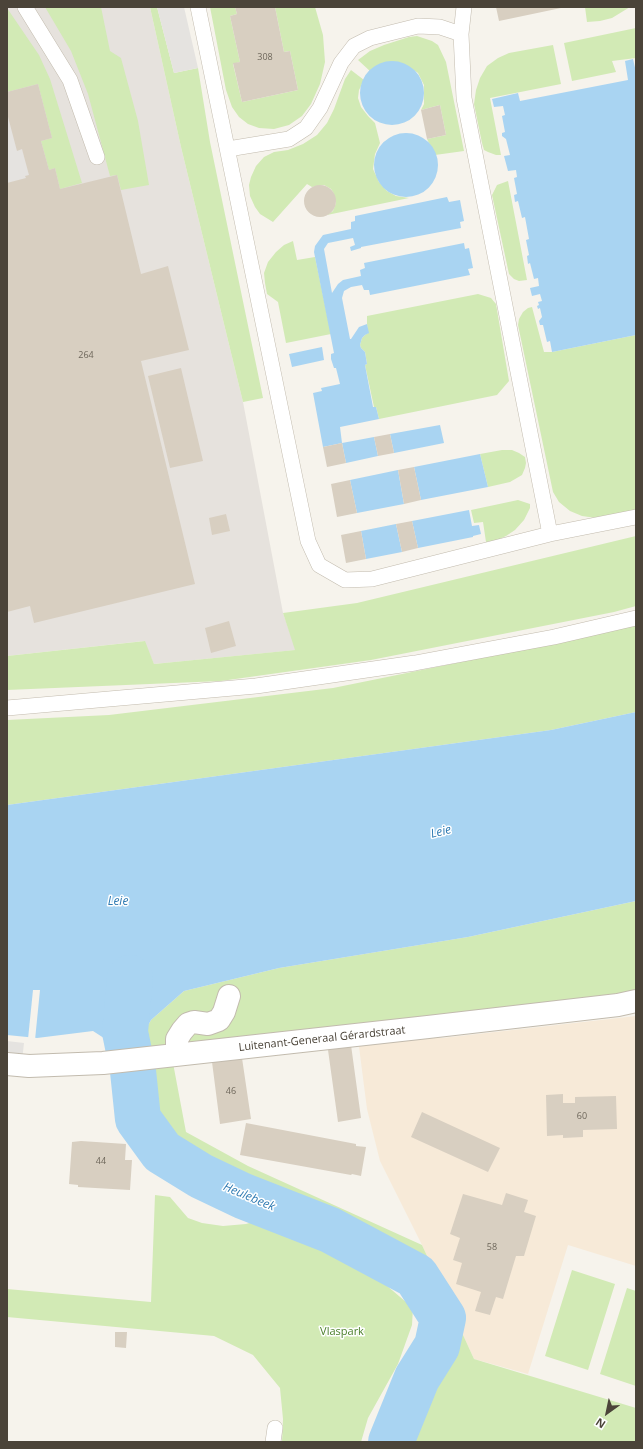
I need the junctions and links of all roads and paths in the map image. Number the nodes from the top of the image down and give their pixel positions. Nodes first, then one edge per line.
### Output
1 (25, 7) edge
2 (198, 7) edge
3 (464, 7) edge
4 (461, 34) junction
5 (228, 148) junction
6 (97, 157) dead end
7 (636, 517) edge
8 (550, 534) junction
9 (636, 618) edge
10 (7, 708) edge
11 (230, 996) dead end
12 (636, 1001) edge
13 (171, 1051) junction
14 (7, 1064) edge

1 - 6 lane
2 - 5 lane
3 - 4 lane
4 - 5 lane
4 - 8 lane
5 - 8 lane
7 - 8 lane
9 - 10 lane
11 - 13 street
12 - 13 street, Luitenant-Generaal Gérardstraat
13 - 14 street, Luitenant-Generaal Gérardstraat

